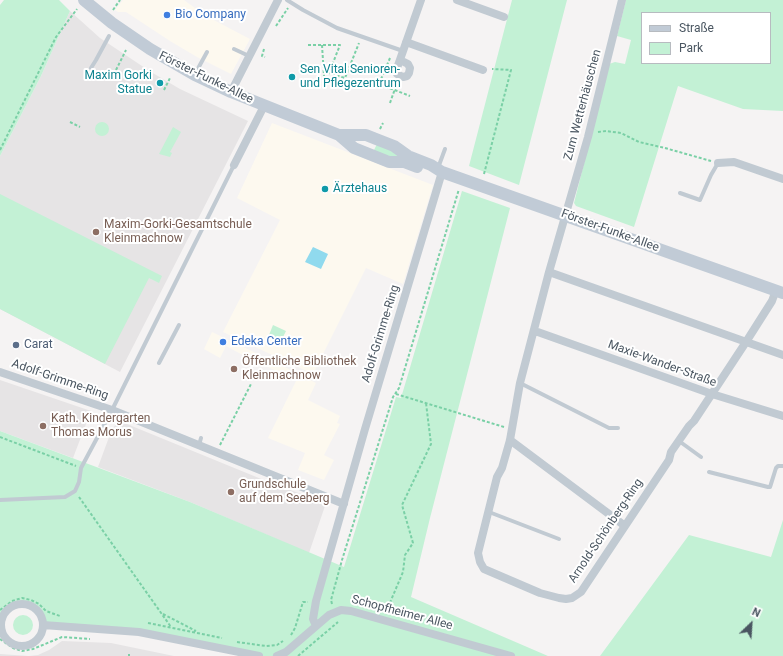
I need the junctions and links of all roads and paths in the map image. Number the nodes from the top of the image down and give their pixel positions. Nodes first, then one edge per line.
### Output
1 (120, 0) edge
2 (278, 0) edge
3 (287, 0) edge
4 (421, 0) edge
5 (457, 0) edge
6 (622, 0) edge
7 (81, 4) edge
8 (293, 11) dead end
9 (112, 12) dead end
10 (504, 17) dead end
11 (274, 29) dead end
12 (109, 36) dead end
13 (359, 42) dead end
14 (406, 42) junction
15 (266, 45) dead end
16 (308, 45) dead end
17 (322, 45) junction
18 (234, 49) dead end
19 (126, 50) dead end
20 (403, 51) junction
21 (207, 52) dead end
22 (391, 54) dead end
23 (249, 56) junction
24 (265, 57) dead end
25 (400, 60) junction
26 (91, 68) dead end
27 (116, 70) dead end
28 (483, 70) joint
29 (195, 75) junction
30 (324, 76) dead end
31 (399, 76) junction
32 (170, 78) dead end
33 (164, 90) dead end
34 (395, 90) junction
35 (231, 92) junction
36 (410, 96) dead end
37 (390, 103) dead end
38 (264, 106) junction
39 (70, 122) dead end
40 (80, 127) dead end
41 (339, 135) junction
42 (588, 137) junction
43 (445, 149) dead end
44 (0, 150) edge
45 (718, 163) junction
46 (234, 165) joint
47 (440, 171) junction
48 (484, 174) dead end
49 (783, 179) edge
50 (459, 188) dead end
51 (680, 193) dead end
52 (566, 215) junction
53 (549, 272) junction
54 (779, 291) edge
55 (179, 324) dead end
56 (535, 331) junction
57 (746, 342) junction
58 (783, 355) edge
59 (159, 364) dead end
60 (0, 372) edge
61 (520, 383) junction
62 (251, 384) dead end
63 (396, 394) junction
64 (712, 394) junction
65 (426, 403) dead end
66 (112, 410) junction
67 (783, 416) edge
68 (618, 428) dead end
69 (512, 430) junction
70 (0, 437) edge
71 (510, 440) junction
72 (678, 441) junction
73 (217, 453) junction
74 (701, 457) dead end
75 (783, 466) edge
76 (81, 468) junction
77 (709, 472) dead end
78 (75, 491) junction
79 (0, 500) edge
80 (344, 504) junction
81 (488, 512) junction
82 (625, 526) junction
83 (559, 539) dead end
84 (316, 601) junction
85 (0, 610) edge
86 (335, 612) junction
87 (162, 614) junction
88 (63, 617) dead end
89 (340, 620) dead end
90 (383, 620) junction
91 (143, 623) dead end
92 (0, 624) edge
93 (43, 625) junction
94 (316, 626) junction
95 (171, 627) junction
96 (200, 633) junction
97 (289, 637) dead end
98 (0, 639) edge
99 (92, 639) dead end
100 (226, 639) dead end
101 (283, 641) dead end
102 (234, 643) dead end
103 (259, 656) edge
104 (277, 656) edge
105 (298, 656) edge
106 (511, 656) edge

1 - 9 path
2 - 23 street
3 - 20 lane
4 - 14 street
5 - 10 street
6 - 42 street, Zum Wetterhäuschen
7 - 29 street, Förster-Funke-Allee
7 - 44 path
8 - 11 path
12 - 26 lane
13 - 17 path
14 - 20 street
14 - 28 street
15 - 24 path
16 - 17 path
17 - 30 path
18 - 23 lane
19 - 27 path
20 - 25 street
21 - 29 lane
22 - 34 path
23 - 35 street
25 - 31 street
25 - 31 street
28 - 48 path
29 - 35 street, Förster-Funke-Allee
31 - 34 path
32 - 33 path
34 - 36 path
34 - 37 path
35 - 38 street, Förster-Funke-Allee
38 - 41 street, Förster-Funke-Allee
38 - 46 street, Adolf-Grimme-Ring
39 - 40 path
41 - 47 street, Förster-Funke-Allee
41 - 47 street, Förster-Funke-Allee
42 - 45 path
42 - 52 street, Zum Wetterhäuschen
43 - 47 lane
45 - 49 street
45 - 51 lane
46 - 66 lane, Adolf-Grimme-Ring
47 - 52 street, Förster-Funke-Allee
47 - 80 street, Adolf-Grimme-Ring
50 - 63 path
52 - 53 street, Arnold-Schönberg-Ring
52 - 54 street, Förster-Funke-Allee
53 - 56 street, Arnold-Schönberg-Ring
53 - 57 street
54 - 57 street, Arnold-Schönberg-Ring
55 - 59 lane
56 - 61 street, Arnold-Schönberg-Ring
56 - 64 street, Maxie-Wander-Straße
57 - 58 street
57 - 64 street, Arnold-Schönberg-Ring
60 - 66 street, Adolf-Grimme-Ring
61 - 68 lane
61 - 69 street, Arnold-Schönberg-Ring
62 - 73 path
63 - 69 path
63 - 86 path
64 - 67 street, Maxie-Wander-Straße
64 - 72 street, Arnold-Schönberg-Ring
65 - 90 path
66 - 73 street, Adolf-Grimme-Ring
66 - 76 lane, Adolf-Grimme-Ring
69 - 71 street, Arnold-Schönberg-Ring
70 - 76 path
71 - 81 street, Arnold-Schönberg-Ring
71 - 82 street
72 - 74 lane
72 - 82 street, Arnold-Schönberg-Ring
73 - 80 street, Adolf-Grimme-Ring
75 - 77 lane
76 - 78 lane, Adolf-Grimme-Ring
78 - 79 lane
78 - 87 path
80 - 84 street, Adolf-Grimme-Ring
81 - 82 street, Arnold-Schönberg-Ring
81 - 83 lane
84 - 94 street, Adolf-Grimme-Ring
84 - 97 path
85 - 88 path
86 - 90 street, Schopfheimer Allee
86 - 94 street, Schopfheimer Allee
87 - 95 path
87 - 96 path
89 - 105 path
90 - 106 street, Schopfheimer Allee
91 - 95 path
92 - 93 street
92 - 93 street
93 - 103 street
94 - 104 street, Schopfheimer Allee
95 - 96 path
96 - 100 path
98 - 99 path
101 - 102 path

